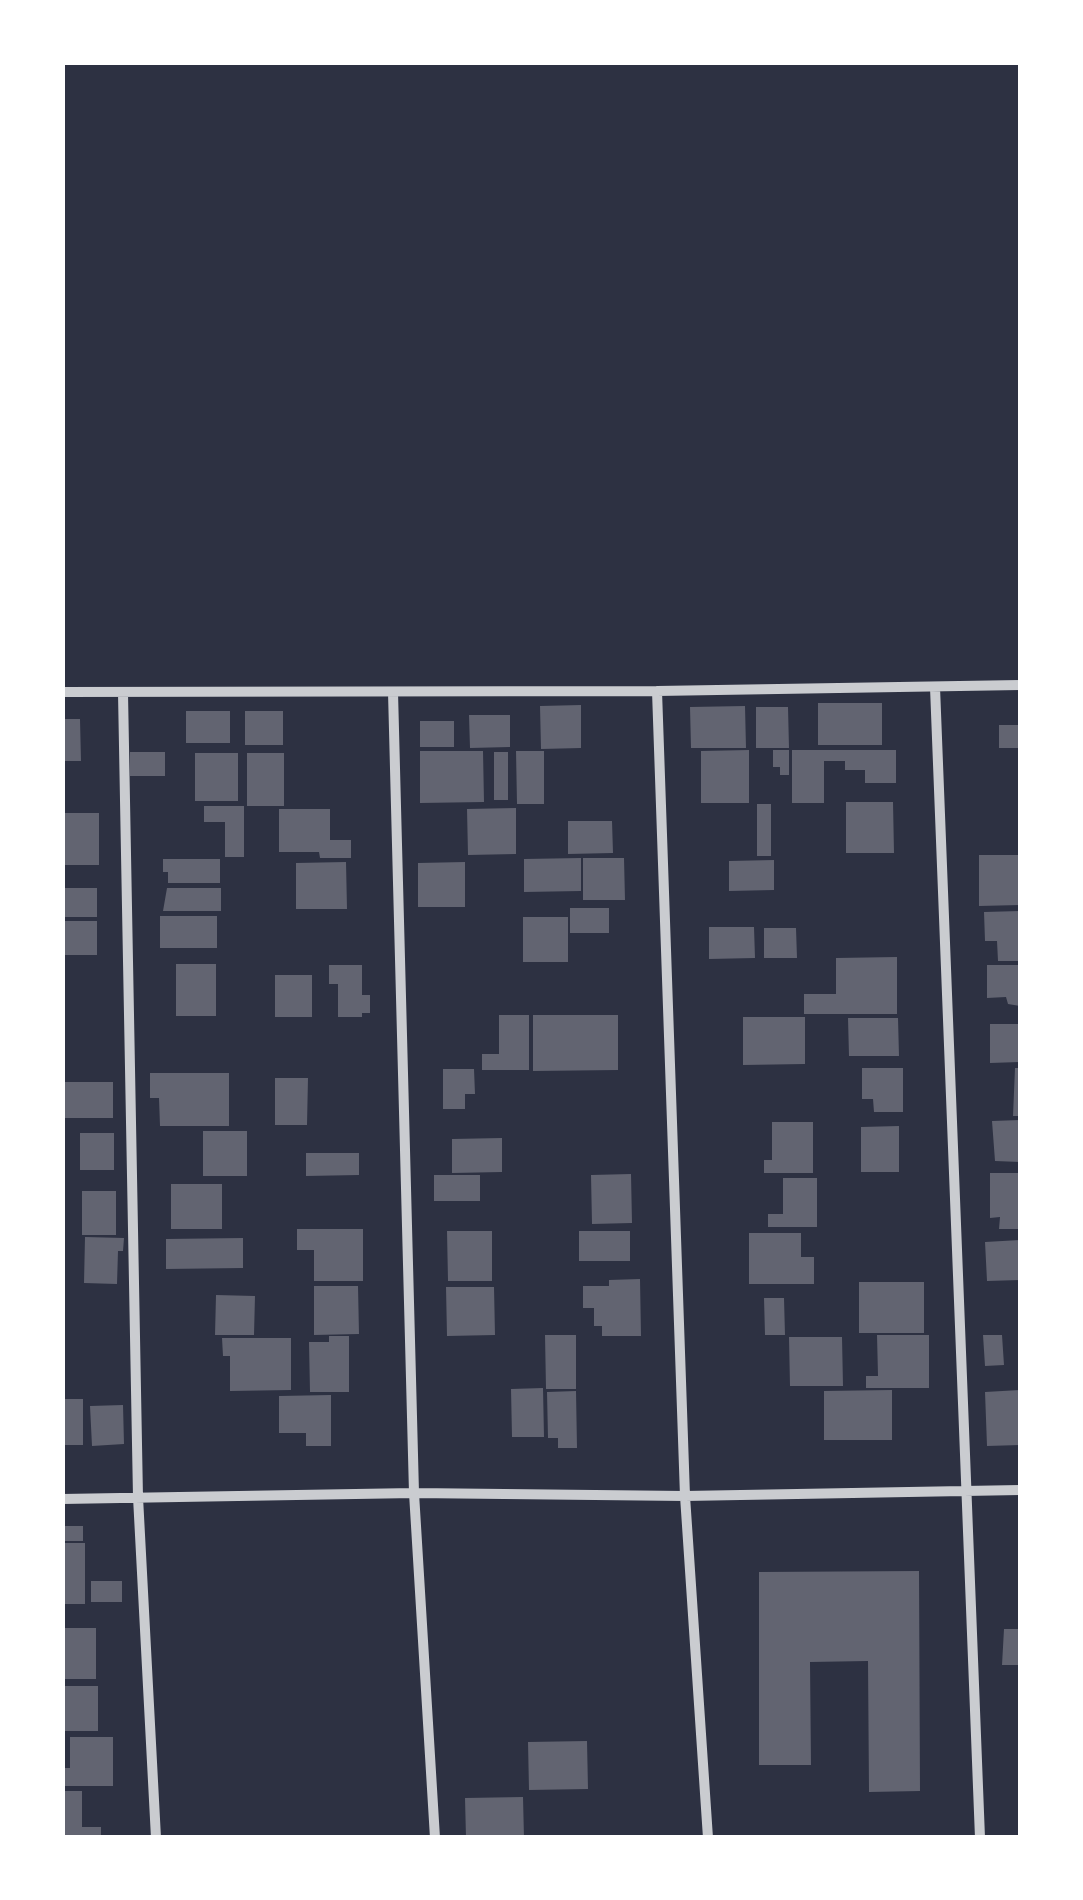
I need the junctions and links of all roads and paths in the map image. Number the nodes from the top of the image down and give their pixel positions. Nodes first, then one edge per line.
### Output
1 (1020, 685) edge
2 (935, 687) junction
3 (657, 691) junction
4 (62, 692) edge
5 (123, 692) junction
6 (393, 692) junction
7 (966, 1490) junction
8 (1020, 1490) edge
9 (414, 1493) junction
10 (684, 1496) junction
11 (138, 1497) junction
12 (62, 1499) edge
13 (156, 1838) edge
14 (435, 1838) edge
15 (708, 1838) edge
16 (980, 1838) edge

1 - 2 street
2 - 3 street
2 - 7 street
3 - 6 street
3 - 10 street
4 - 5 street
5 - 6 street
5 - 11 street
6 - 9 street
7 - 8 street
7 - 10 street
7 - 16 street
9 - 10 street
9 - 11 street
9 - 14 street
10 - 15 street
11 - 12 street
11 - 13 street

